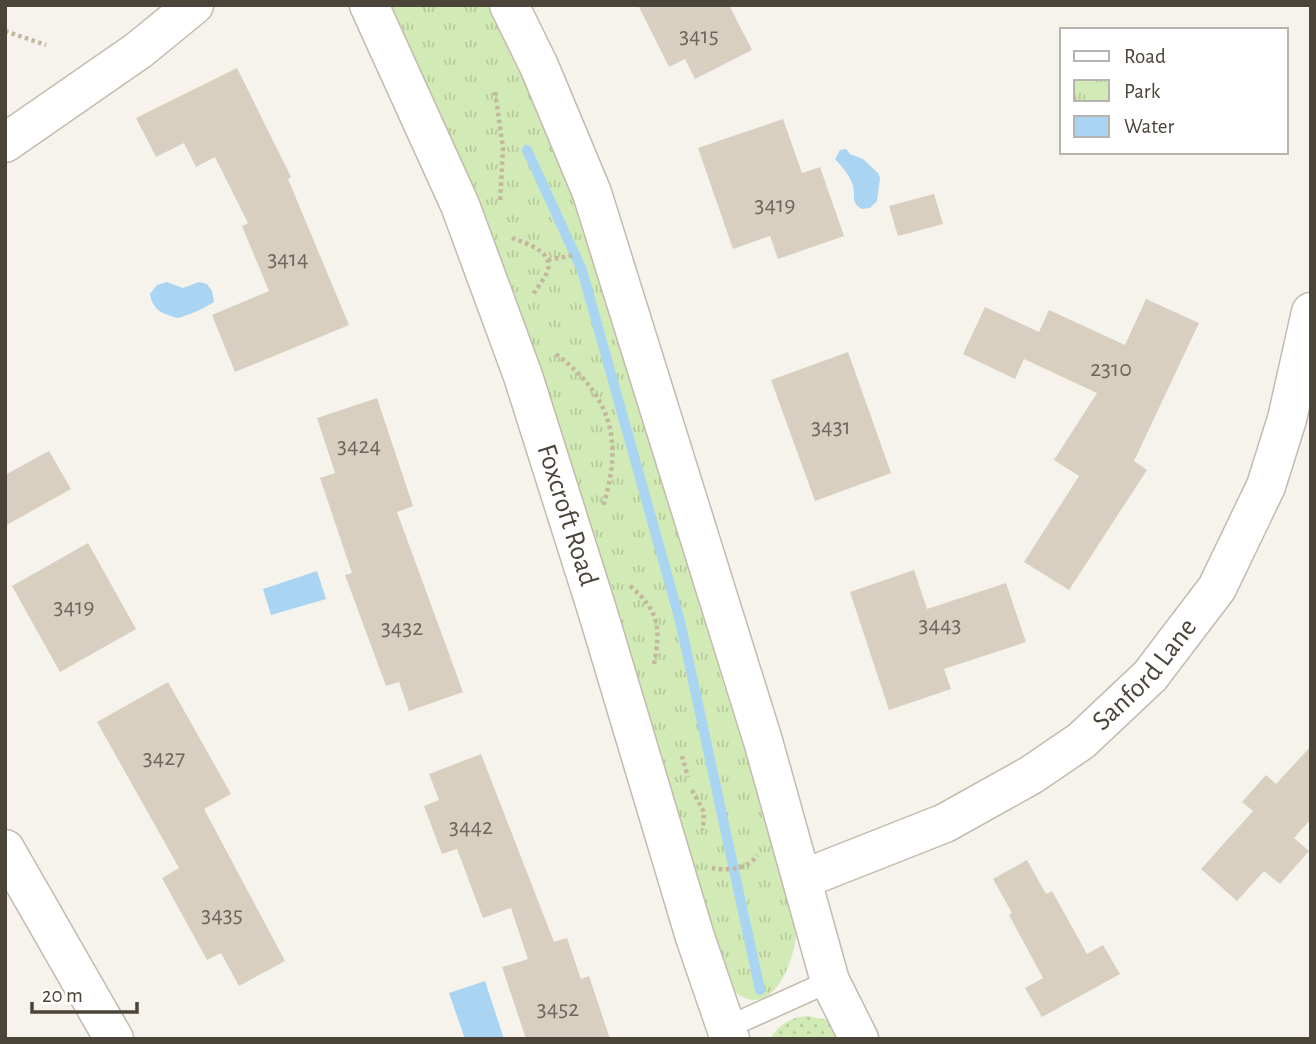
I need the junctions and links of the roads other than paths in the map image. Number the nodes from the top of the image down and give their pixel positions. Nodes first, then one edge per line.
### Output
1 (194, 5) edge
2 (369, 5) edge
3 (509, 5) edge
4 (5, 143) edge
5 (1311, 312) edge
6 (5, 849) edge
7 (803, 879) junction
8 (830, 981) junction
9 (728, 1034) edge
10 (114, 1039) edge
11 (859, 1039) edge

1 - 4 street
2 - 9 street, Foxcroft Road
3 - 7 street
5 - 7 street, Sanford Lane
6 - 10 street
7 - 8 street
8 - 9 lane
8 - 11 street

